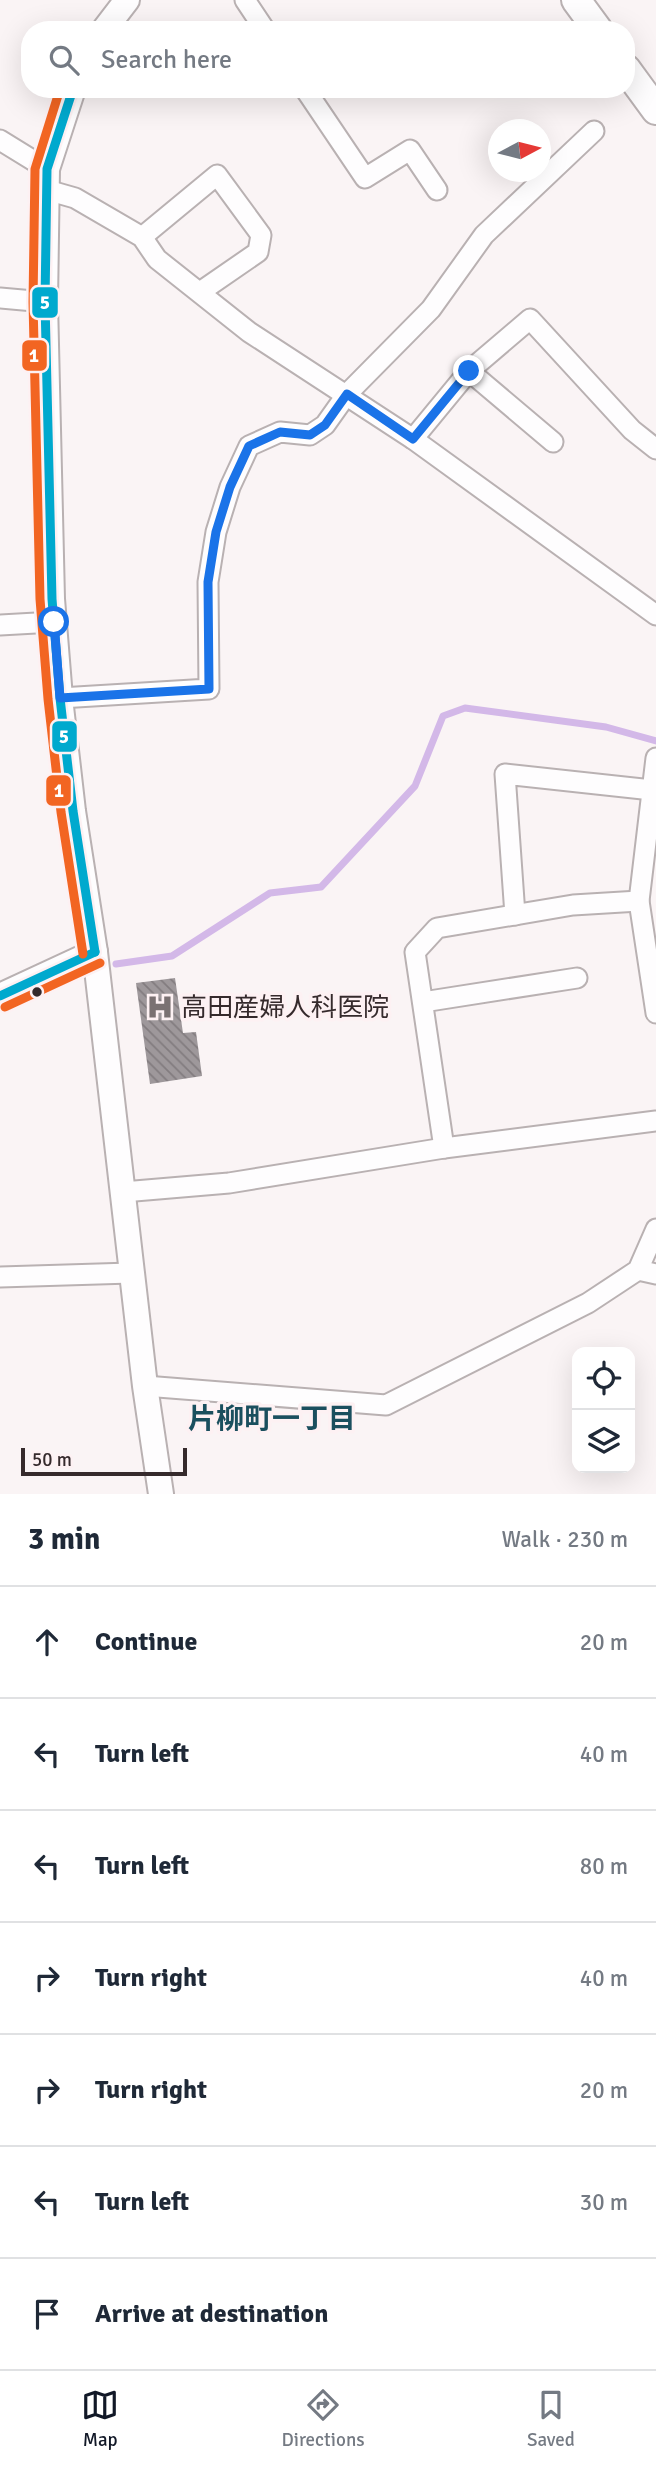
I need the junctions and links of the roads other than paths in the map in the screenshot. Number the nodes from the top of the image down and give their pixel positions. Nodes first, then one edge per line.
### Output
1 (127, 0) edge
2 (244, 0) edge
3 (576, 0) edge
4 (111, 21) edge
5 (259, 21) edge
6 (591, 21) edge
7 (635, 81) edge
8 (70, 98) edge
9 (311, 98) edge
10 (656, 110) edge
11 (594, 131) dead end
12 (0, 140) edge
13 (47, 180) junction
14 (438, 190) dead end
15 (142, 237) junction
16 (200, 292) junction
17 (0, 298) edge
18 (45, 302) junction
19 (469, 371) junction
20 (347, 394) junction
21 (413, 439) junction
22 (553, 442) dead end
23 (656, 449) edge
24 (656, 615) edge
25 (54, 622) junction
26 (0, 625) edge
27 (60, 698) junction
28 (656, 758) edge
29 (654, 794) edge
30 (639, 901) junction
31 (515, 915) junction
32 (95, 953) junction
33 (577, 978) dead end
34 (0, 996) edge
35 (422, 1002) junction
36 (656, 1013) edge
37 (656, 1121) edge
38 (444, 1148) junction
39 (123, 1192) junction
40 (656, 1229) edge
41 (647, 1272) edge
42 (131, 1273) junction
43 (0, 1277) edge
44 (145, 1386) junction
45 (160, 1494) edge

1 - 4 street
2 - 5 street
3 - 6 main road
7 - 10 main road
8 - 13 street
9 - 14 street
11 - 20 street
12 - 13 street
13 - 15 street
13 - 18 street
15 - 16 street
15 - 16 street
16 - 20 street
17 - 18 street
18 - 25 street
19 - 21 street
19 - 22 street
19 - 23 street
20 - 21 street
20 - 27 street
21 - 24 street
25 - 26 street
25 - 27 street
27 - 32 street
28 - 29 street
29 - 30 street
29 - 31 street
30 - 31 street
30 - 36 street
31 - 35 street
32 - 34 street
32 - 39 street
33 - 35 street
35 - 38 street
37 - 38 street
38 - 39 street
39 - 42 street
40 - 41 street
41 - 44 street
42 - 43 street
42 - 44 street
44 - 45 street

